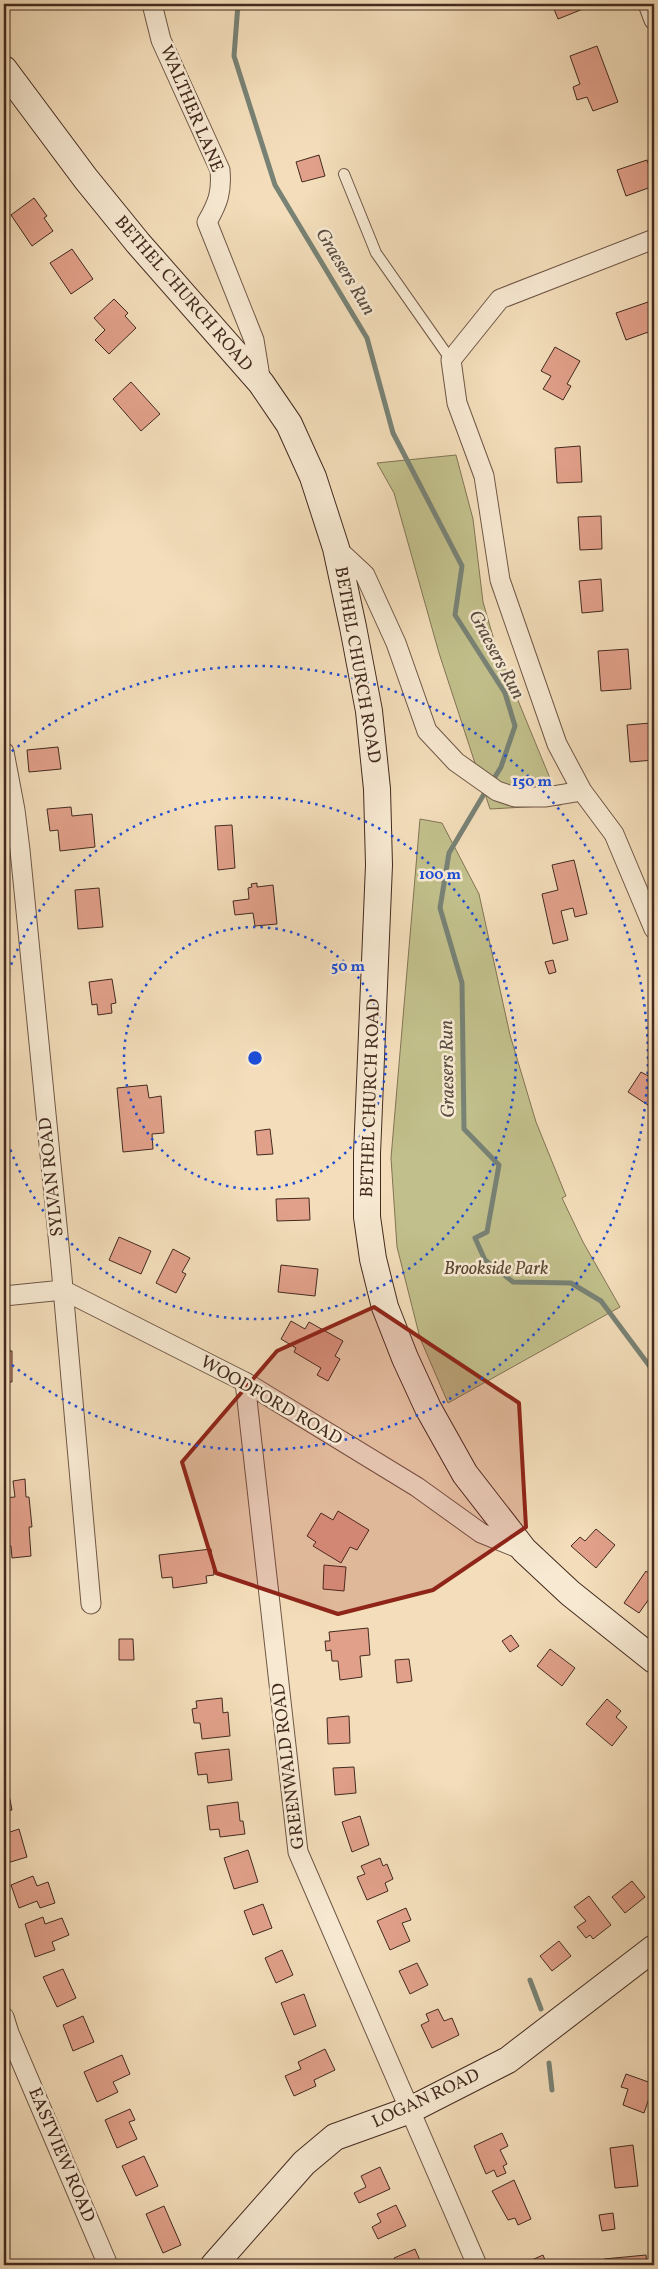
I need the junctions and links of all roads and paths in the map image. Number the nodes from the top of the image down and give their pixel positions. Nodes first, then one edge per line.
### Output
1 (152, 4) edge
2 (648, 4) edge
3 (654, 20) edge
4 (4, 69) edge
5 (344, 174) dead end
6 (654, 239) edge
7 (452, 360) junction
8 (261, 383) junction
9 (336, 548) junction
10 (4, 752) edge
11 (582, 791) junction
12 (654, 929) edge
13 (63, 1290) junction
14 (4, 1296) edge
15 (245, 1382) junction
16 (524, 1550) junction
17 (91, 1604) dead end
18 (654, 1660) edge
19 (654, 1948) edge
20 (5, 2028) edge
21 (410, 2110) junction
22 (108, 2265) edge
23 (214, 2265) edge
24 (477, 2265) edge

1 - 8 street, WALTHER LANE
2 - 3 street
4 - 8 street, BETHEL CHURCH ROAD
5 - 7 lane
6 - 7 street
7 - 11 street
8 - 9 street, BETHEL CHURCH ROAD
9 - 11 street
9 - 16 street, BETHEL CHURCH ROAD
10 - 13 street, SYLVAN ROAD
11 - 12 street
13 - 14 street
13 - 15 street, WOODFORD ROAD
13 - 17 street, SYLVAN ROAD
15 - 16 street, WOODFORD ROAD
15 - 21 street, GREENWALD ROAD
16 - 18 street, BETHEL CHURCH ROAD
19 - 21 street, LOGAN ROAD
20 - 22 street, EASTVIEW ROAD
21 - 23 street, LOGAN ROAD
21 - 24 street, GREENWALD ROAD

